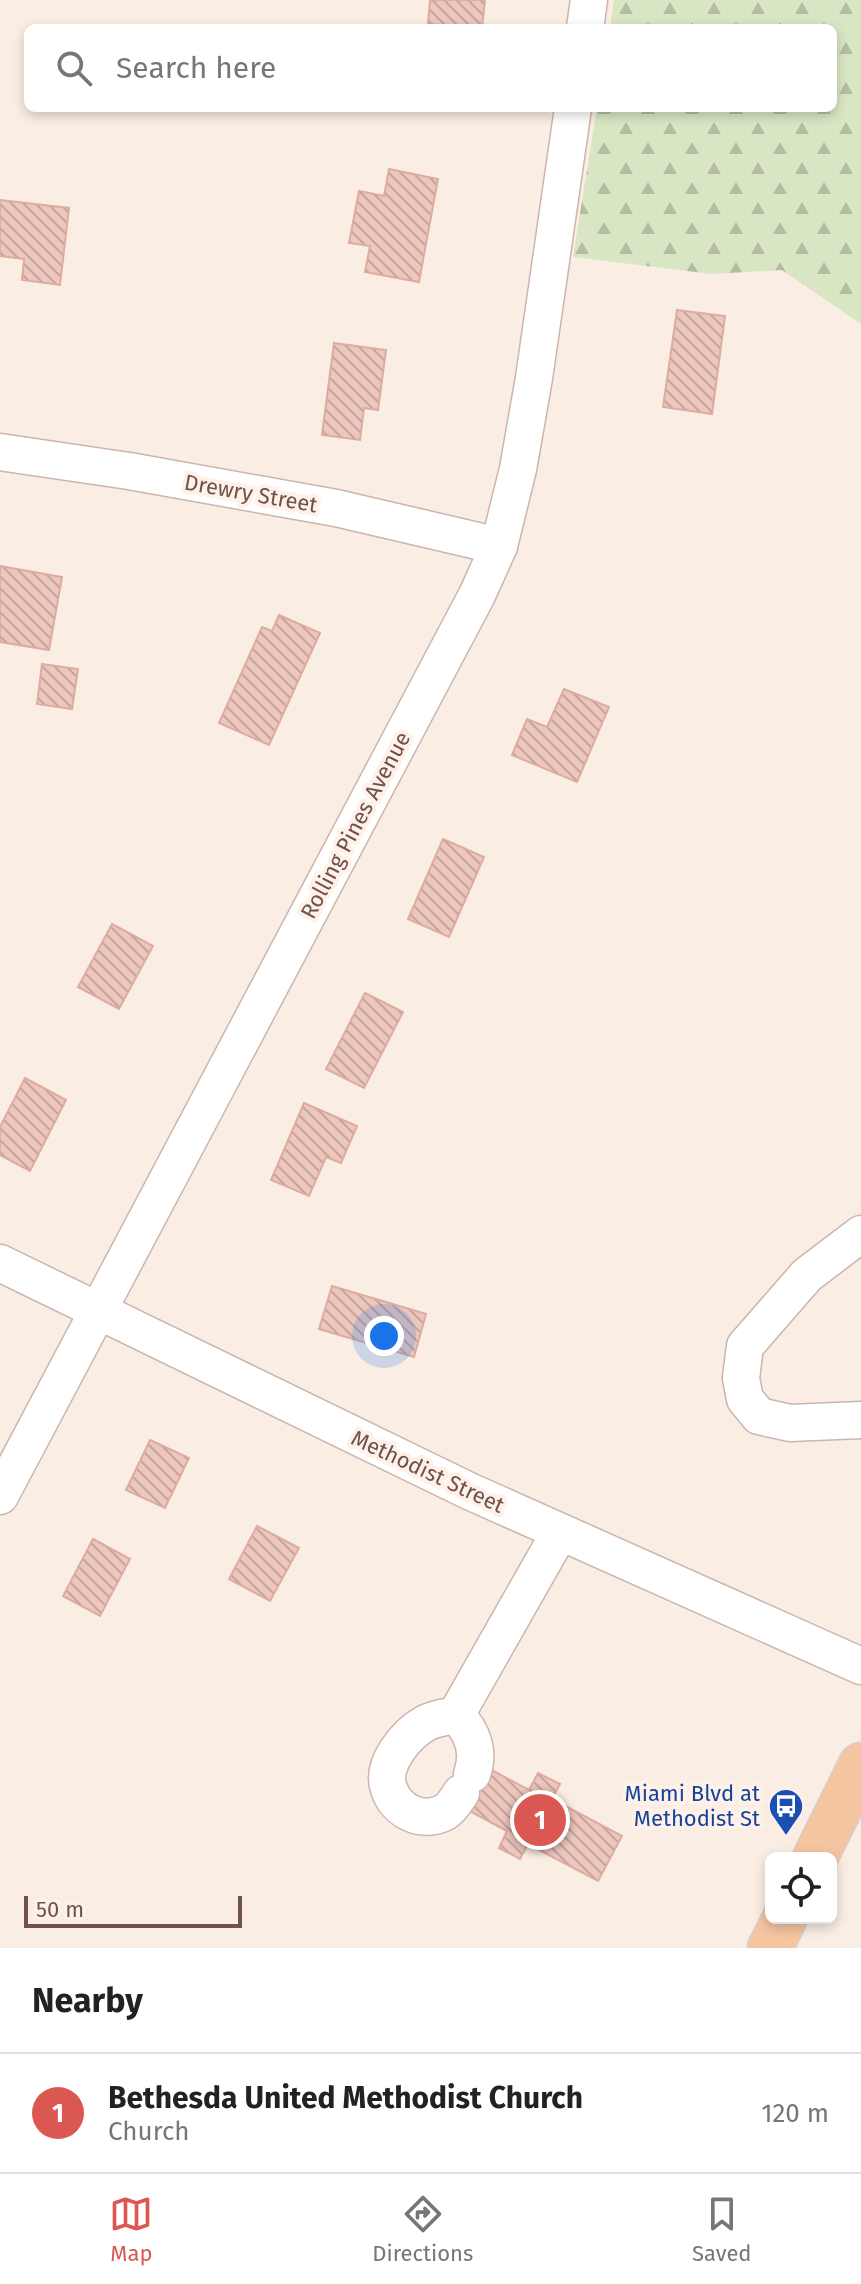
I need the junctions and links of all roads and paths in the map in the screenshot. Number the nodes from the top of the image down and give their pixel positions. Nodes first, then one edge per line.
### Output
1 (589, 0) edge
2 (586, 24) edge
3 (572, 112) edge
4 (0, 452) edge
5 (499, 546) junction
6 (861, 1234) edge
7 (0, 1263) edge
8 (98, 1309) junction
9 (861, 1420) edge
10 (0, 1496) edge
11 (560, 1532) junction
12 (861, 1666) edge
13 (456, 1715) junction
14 (861, 1765) edge
15 (818, 1852) edge
16 (782, 1924) edge
17 (770, 1948) edge

1 - 2 street
3 - 5 street, Rolling Pines Avenue
4 - 5 street, Drewry Street
5 - 8 street, Rolling Pines Avenue
6 - 9 street
7 - 8 street, Methodist Street
8 - 10 street, Rolling Pines Avenue
8 - 11 street, Methodist Street
11 - 12 street, Methodist Street
11 - 13 street
13 - 13 street
14 - 15 main road
16 - 17 main road

